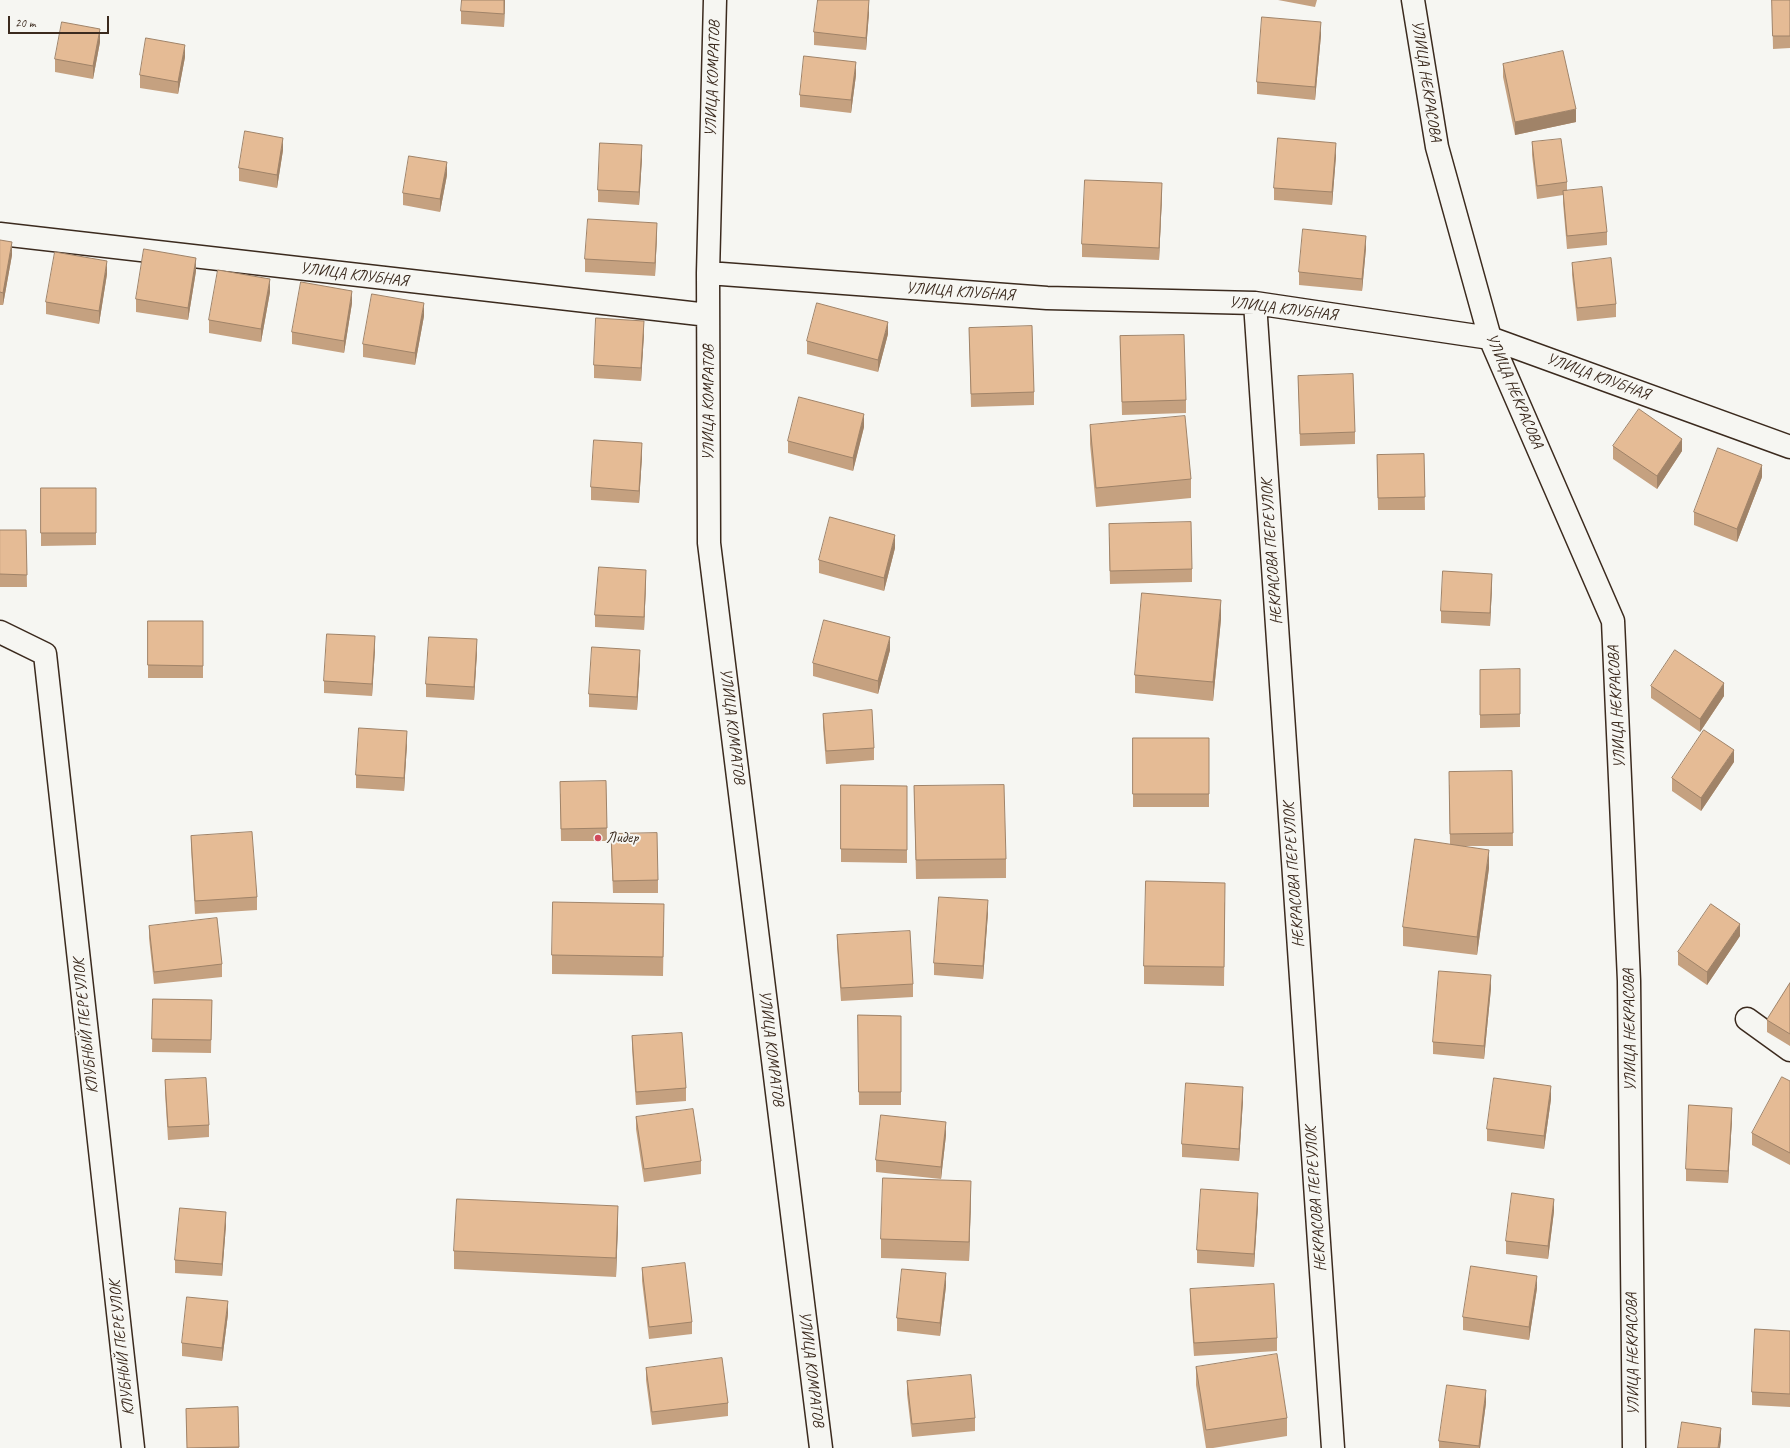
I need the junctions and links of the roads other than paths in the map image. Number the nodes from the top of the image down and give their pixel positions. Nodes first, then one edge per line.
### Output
1 (715, 0) edge
2 (1413, 0) edge
3 (0, 234) edge
4 (708, 273) junction
5 (1255, 303) junction
6 (708, 315) junction
7 (1490, 338) junction
8 (1790, 447) edge
9 (0, 632) edge
10 (1748, 1019) dead end
11 (1790, 1050) edge
12 (133, 1448) edge
13 (820, 1448) edge
14 (1333, 1448) edge
15 (1634, 1448) edge

1 - 4 street, УЛИЦА КОМРАТОВ
2 - 7 street, УЛИЦА НЕКРАСОВА
3 - 6 street, УЛИЦА КЛУБНАЯ
4 - 5 street, УЛИЦА КЛУБНАЯ
4 - 6 street, УЛИЦА КОМРАТОВ
5 - 7 street, УЛИЦА КЛУБНАЯ
5 - 14 street, НЕКРАСОВА ПЕРЕУЛОК
6 - 13 street, УЛИЦА КОМРАТОВ
7 - 8 street, УЛИЦА КЛУБНАЯ
7 - 15 street, УЛИЦА НЕКРАСОВА
9 - 12 street, КЛУБНЫЙ ПЕРЕУЛОК
10 - 11 street

